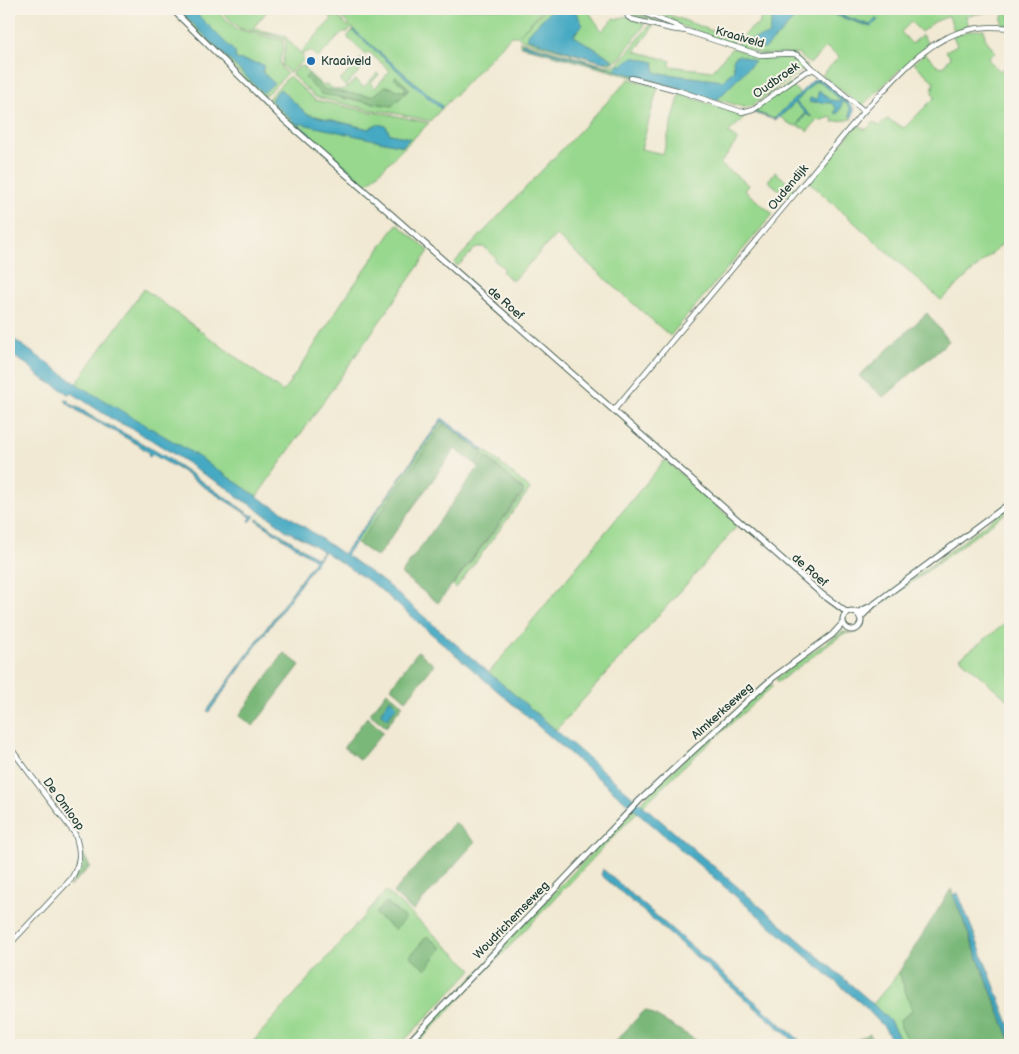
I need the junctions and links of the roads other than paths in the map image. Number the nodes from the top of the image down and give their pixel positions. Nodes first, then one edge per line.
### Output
1 (172, 9) edge
2 (632, 9) edge
3 (1010, 28) edge
4 (686, 31) junction
5 (812, 70) junction
6 (630, 78) dead end
7 (864, 111) junction
8 (614, 410) junction
9 (1010, 503) edge
10 (845, 614) junction
11 (859, 616) junction
12 (845, 626) junction
13 (9, 746) edge
14 (631, 808) joint
15 (9, 945) edge
16 (406, 1045) edge

1 - 8 street, de Roef
2 - 4 street, Kraaiveld
2 - 4 street, Kraaiveld
3 - 7 street, Oudendijk
4 - 5 street, Kraaiveld
5 - 6 street, Oudbroek
5 - 7 street, Oudbroek
7 - 8 street, Oudendijk
8 - 10 street, de Roef
9 - 11 street
10 - 11 street
10 - 12 street
11 - 12 street
12 - 14 street, Almkerkseweg
13 - 15 street, De Omloop
14 - 16 street, Woudrichemseweg

